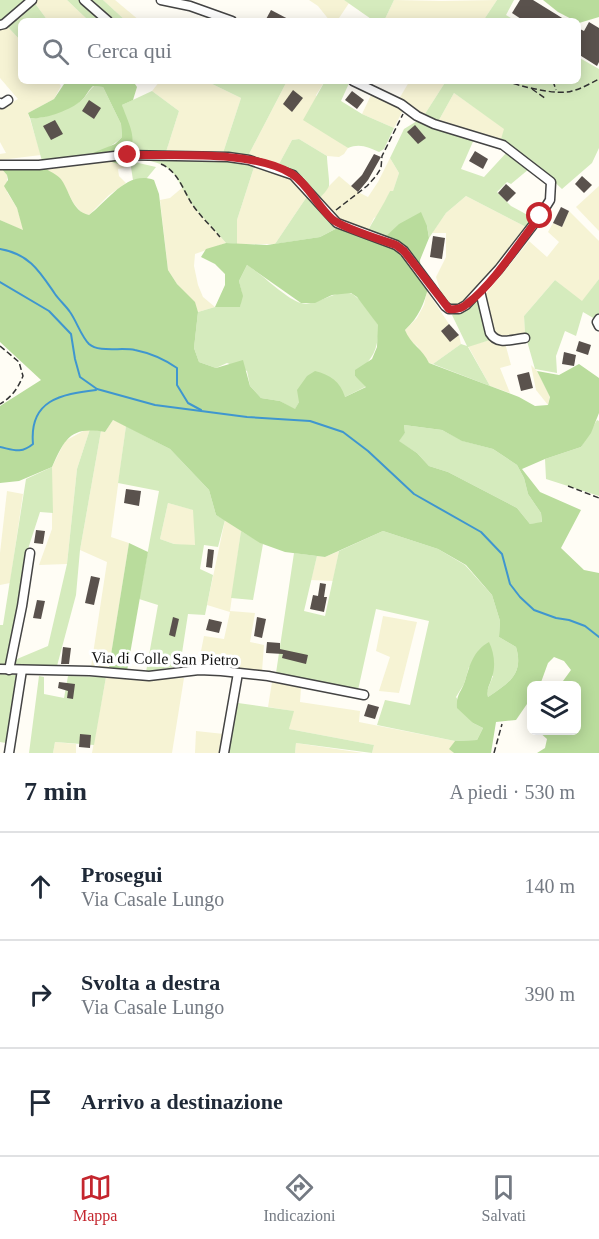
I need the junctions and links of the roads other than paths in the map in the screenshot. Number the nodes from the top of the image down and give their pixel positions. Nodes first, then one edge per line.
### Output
1 (32, 0) edge
2 (84, 0) edge
3 (161, 0) edge
4 (105, 18) edge
5 (223, 18) edge
6 (0, 25) edge
7 (359, 84) edge
8 (0, 165) edge
9 (480, 291) junction
10 (599, 319) edge
11 (599, 326) edge
12 (525, 338) dead end
13 (30, 553) dead end
14 (4, 670) edge
15 (22, 670) junction
16 (237, 673) junction
17 (363, 695) dead end
18 (9, 753) edge
19 (224, 753) edge

1 - 6 street
2 - 4 street
3 - 5 street
7 - 9 street
8 - 9 street
9 - 12 street
10 - 11 street
13 - 14 street
14 - 15 street, Via di Colle San Pietro
15 - 16 street, Via di Colle San Pietro
15 - 18 street
16 - 17 street, Via di Colle San Pietro
16 - 19 street

